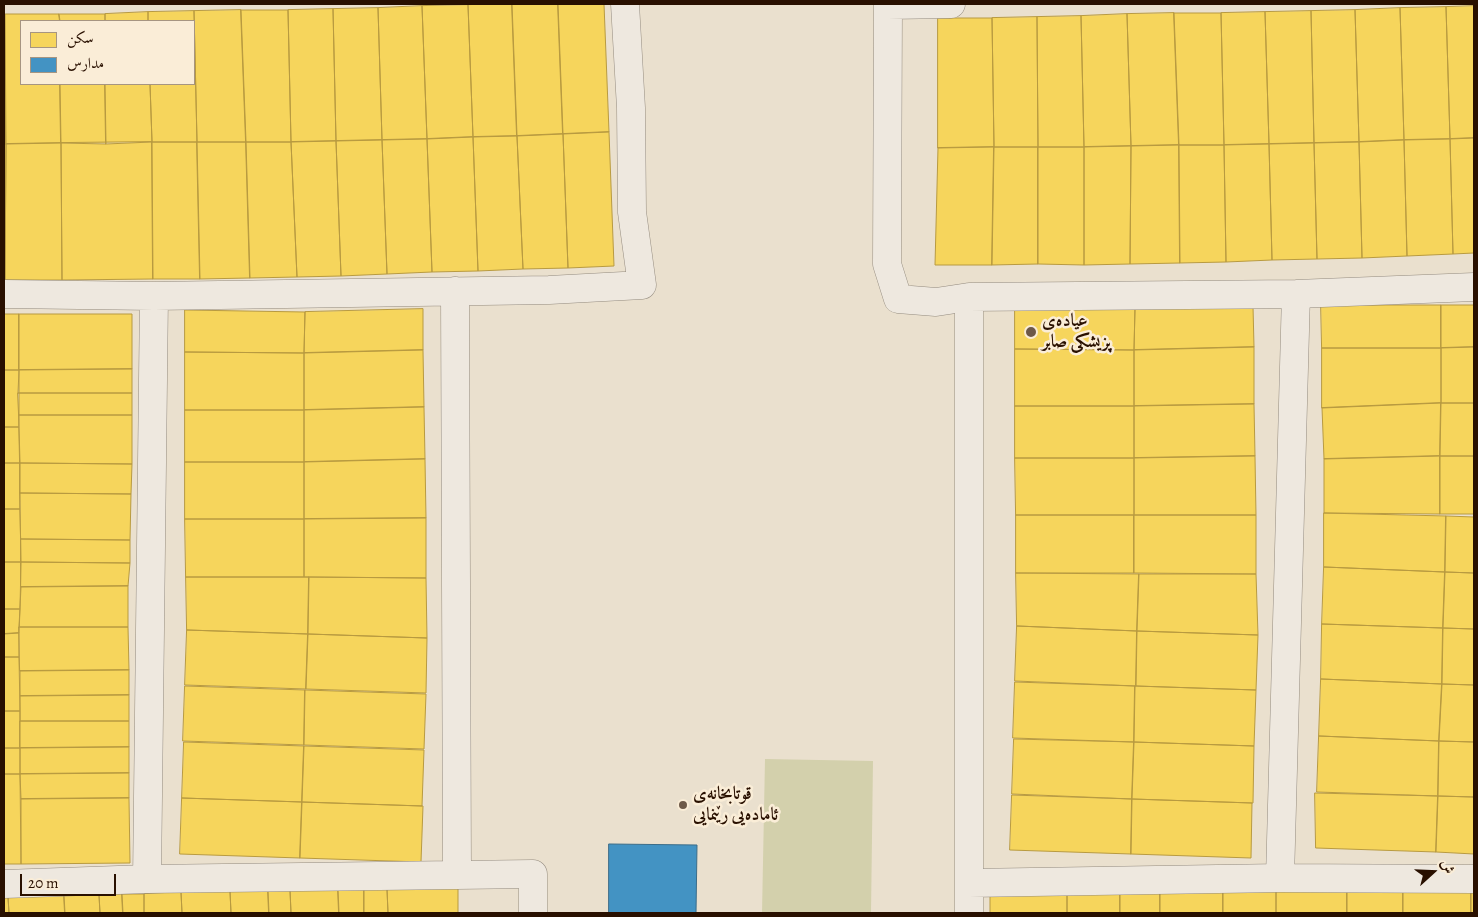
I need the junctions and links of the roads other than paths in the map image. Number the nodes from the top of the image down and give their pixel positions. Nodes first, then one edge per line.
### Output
1 (625, 4) edge
2 (888, 4) edge
3 (951, 4) edge
4 (1474, 287) edge
5 (455, 291) junction
6 (4, 294) edge
7 (1296, 294) junction
8 (154, 296) junction
9 (969, 297) junction
10 (457, 874) junction
11 (1280, 878) junction
12 (147, 879) junction
13 (1474, 879) edge
14 (970, 883) junction
15 (4, 884) edge
16 (533, 913) edge
17 (969, 913) edge

1 - 5 street
2 - 3 street
2 - 9 street
4 - 7 street
5 - 8 street
5 - 10 street
6 - 8 street
7 - 9 street
7 - 11 street
8 - 12 street
9 - 14 street
10 - 12 street
10 - 16 street
11 - 13 street
11 - 14 street
12 - 15 street
14 - 17 street

